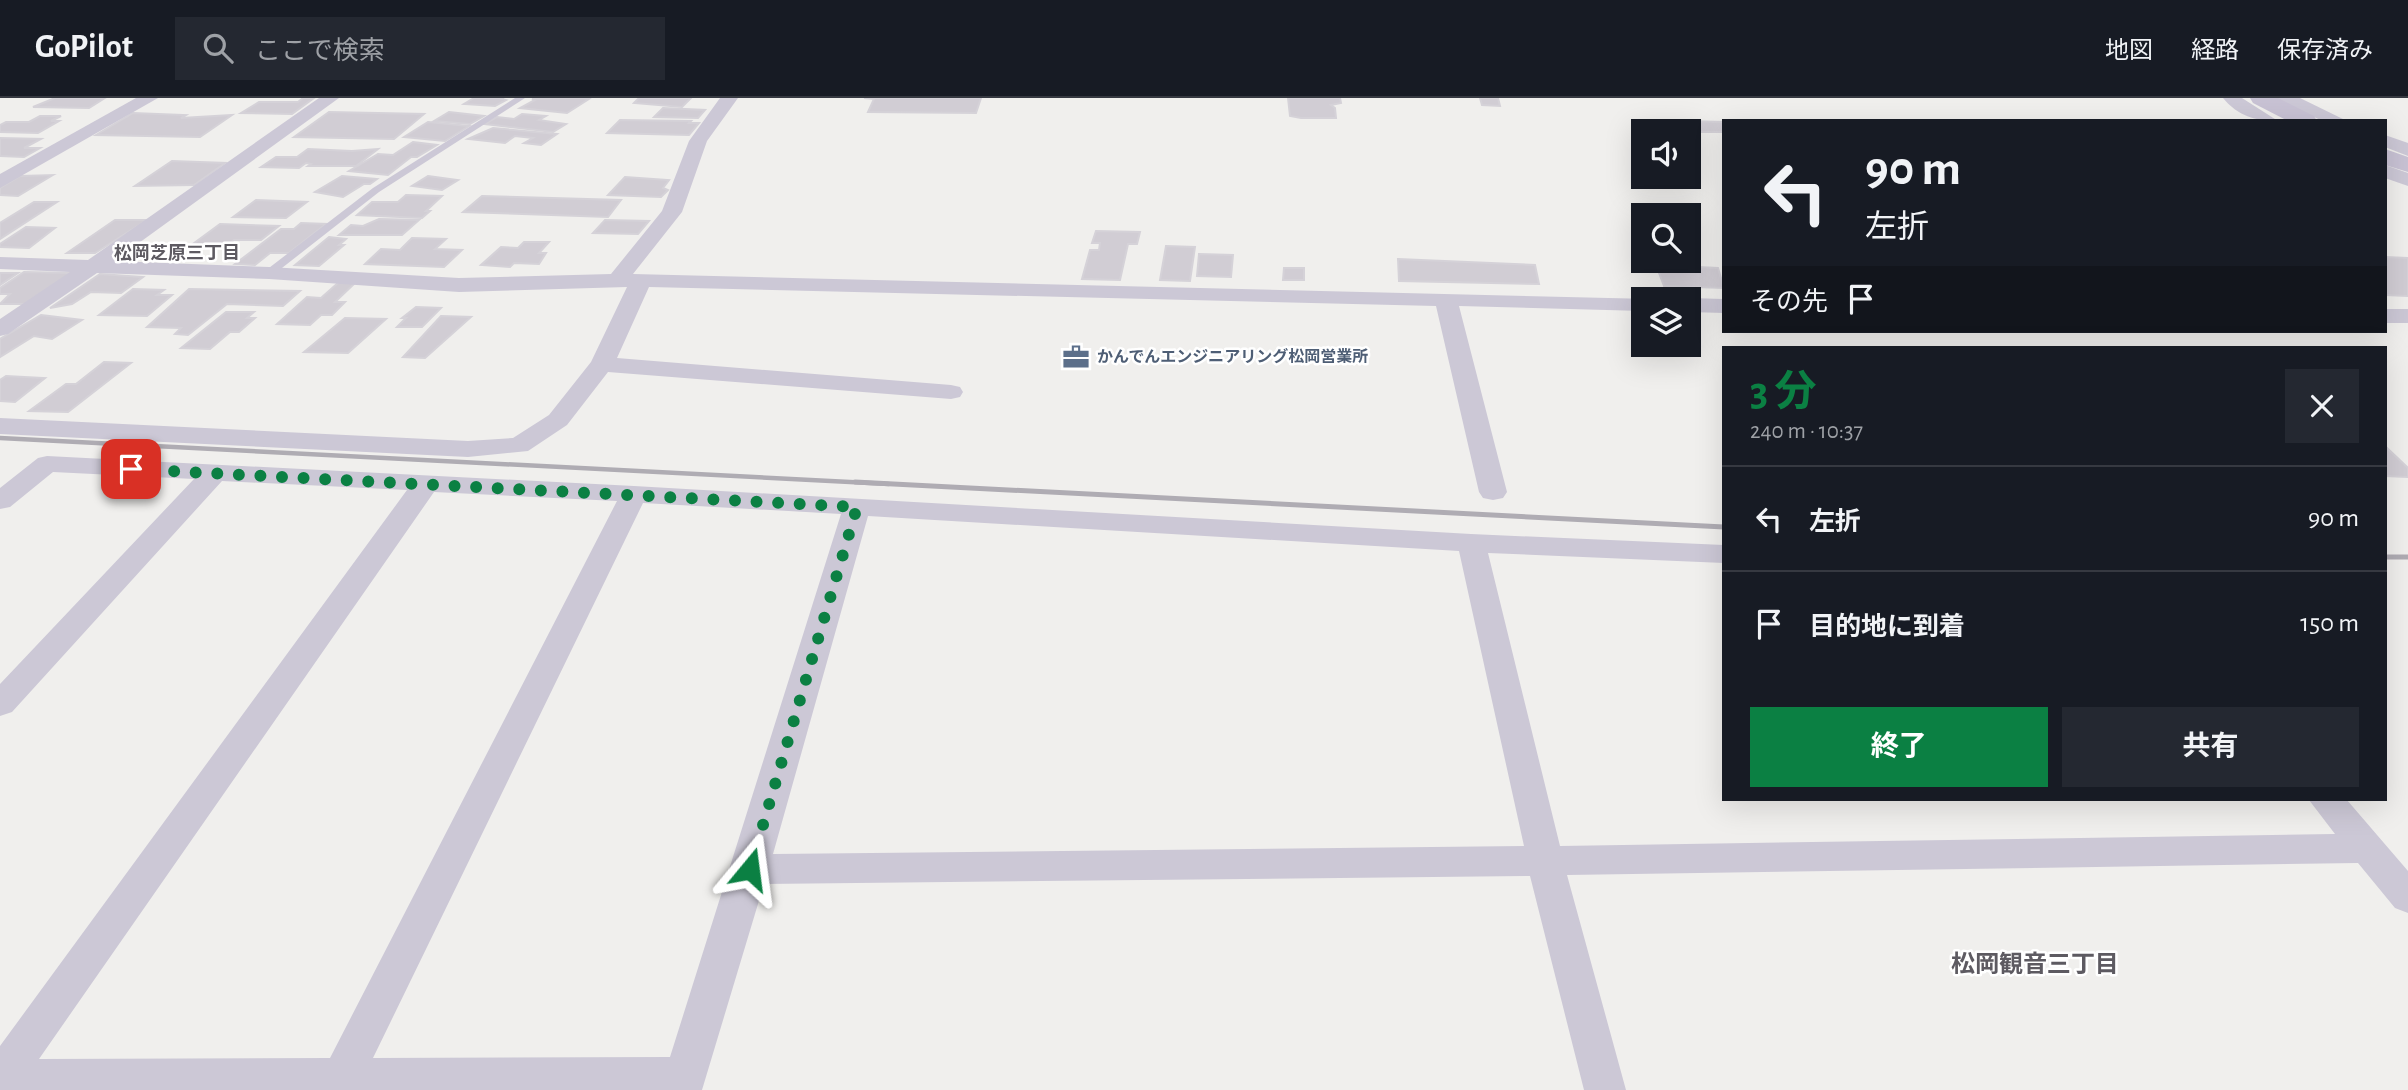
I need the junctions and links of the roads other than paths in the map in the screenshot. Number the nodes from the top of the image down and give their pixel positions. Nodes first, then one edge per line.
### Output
1 (149, 98) edge
2 (330, 98) edge
3 (521, 98) edge
4 (729, 98) edge
5 (2232, 98) edge
6 (2261, 98) edge
7 (2296, 112) edge
8 (2265, 119) edge
9 (2329, 119) edge
10 (2387, 141) edge
11 (2408, 150) edge
12 (2387, 157) edge
13 (2408, 165) edge
14 (2387, 172) edge
15 (2408, 180) edge
16 (0, 182) edge
17 (0, 263) edge
18 (92, 267) junction
19 (269, 273) junction
20 (629, 280) junction
21 (1446, 299) junction
22 (1631, 304) edge
23 (1701, 305) edge
24 (1722, 306) edge
25 (2387, 316) edge
26 (2408, 316) edge
27 (0, 329) edge
28 (602, 364) junction
29 (951, 392) dead end
30 (0, 426) edge
31 (214, 474) junction
32 (425, 485) junction
33 (1493, 492) dead end
34 (634, 494) junction
35 (0, 501) edge
36 (857, 507) junction
37 (1471, 543) junction
38 (1722, 554) edge
39 (0, 704) edge
40 (2328, 801) edge
41 (2367, 848) junction
42 (1545, 861) junction
43 (750, 869) junction
44 (2408, 897) edge
45 (343, 1076) junction
46 (1, 1079) edge
47 (683, 1084) edge
48 (1605, 1090) edge

1 - 16 street
2 - 18 street
3 - 19 lane
4 - 20 street
5 - 8 street
6 - 7 main road
7 - 9 street
10 - 11 street
12 - 13 main road
14 - 15 street
17 - 18 street
18 - 19 street
18 - 27 street
19 - 20 street
20 - 21 street
20 - 28 street
21 - 22 street
21 - 33 street
23 - 24 street
25 - 26 street
28 - 29 street
28 - 30 street
31 - 32 street
31 - 35 street
31 - 39 street
32 - 34 street
32 - 46 street
34 - 36 street
34 - 45 street
36 - 37 street
36 - 43 street
37 - 38 street
37 - 42 street
40 - 41 street
41 - 42 street
41 - 44 street
42 - 43 street
42 - 48 street
43 - 47 street
45 - 46 street
45 - 47 street

